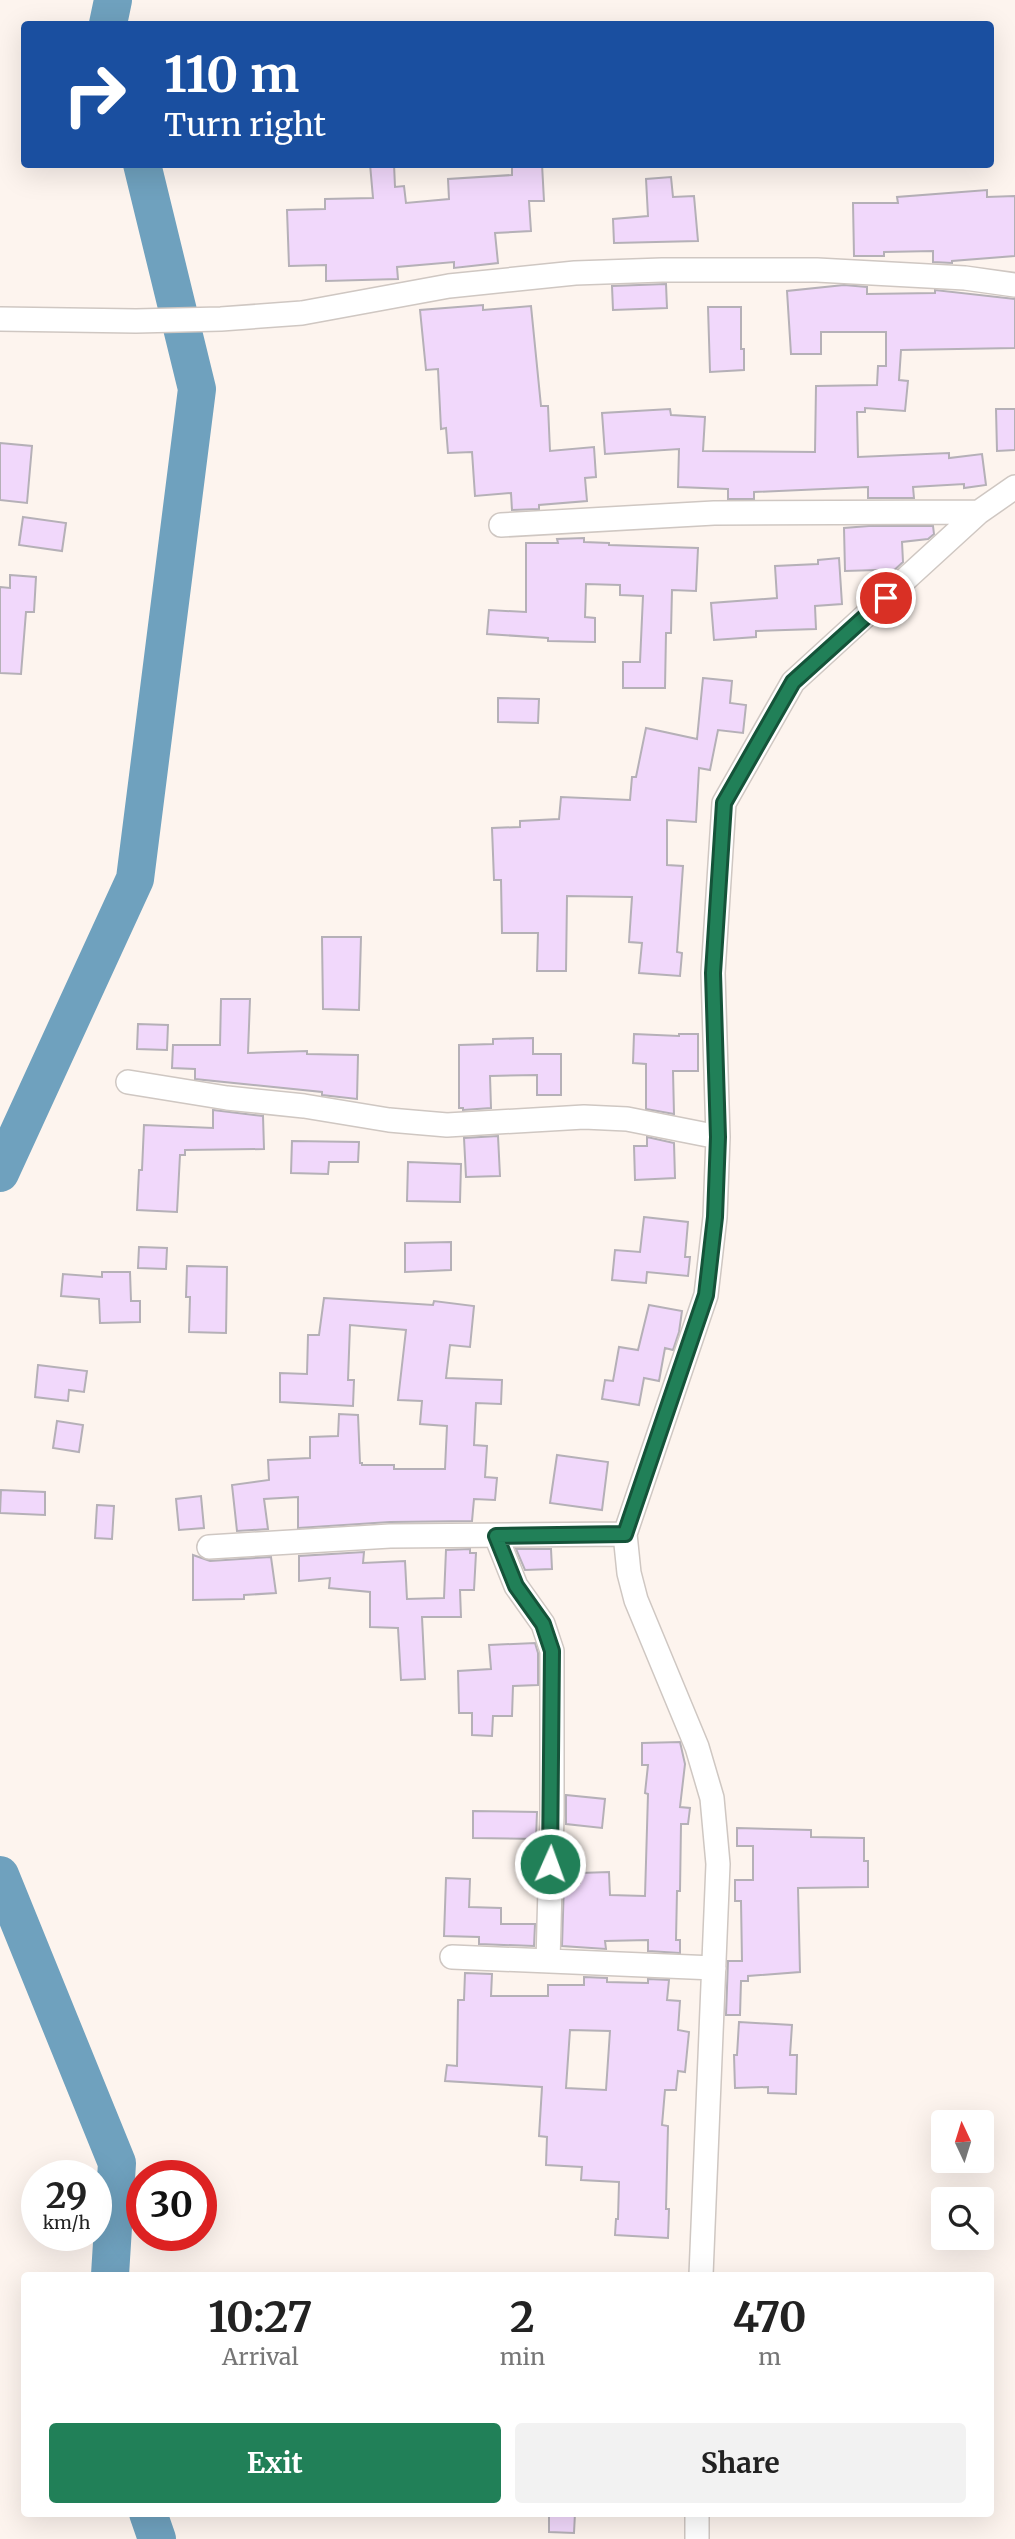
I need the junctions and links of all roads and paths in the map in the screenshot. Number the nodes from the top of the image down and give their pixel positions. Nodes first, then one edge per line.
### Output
1 (1015, 285) edge
2 (0, 319) edge
3 (1015, 487) edge
4 (979, 512) junction
5 (501, 525) dead end
6 (128, 1082) dead end
7 (718, 1137) junction
8 (625, 1534) junction
9 (496, 1536) junction
10 (209, 1547) dead end
11 (452, 1957) dead end
12 (548, 1961) junction
13 (714, 1968) junction
14 (701, 2272) edge
15 (697, 2517) edge
16 (697, 2539) edge

1 - 2 street
3 - 4 street
4 - 5 street
4 - 7 street
6 - 7 street
7 - 8 street
8 - 9 street
8 - 13 street
9 - 10 street
9 - 12 street
11 - 12 street
12 - 13 street
13 - 14 street
15 - 16 street

